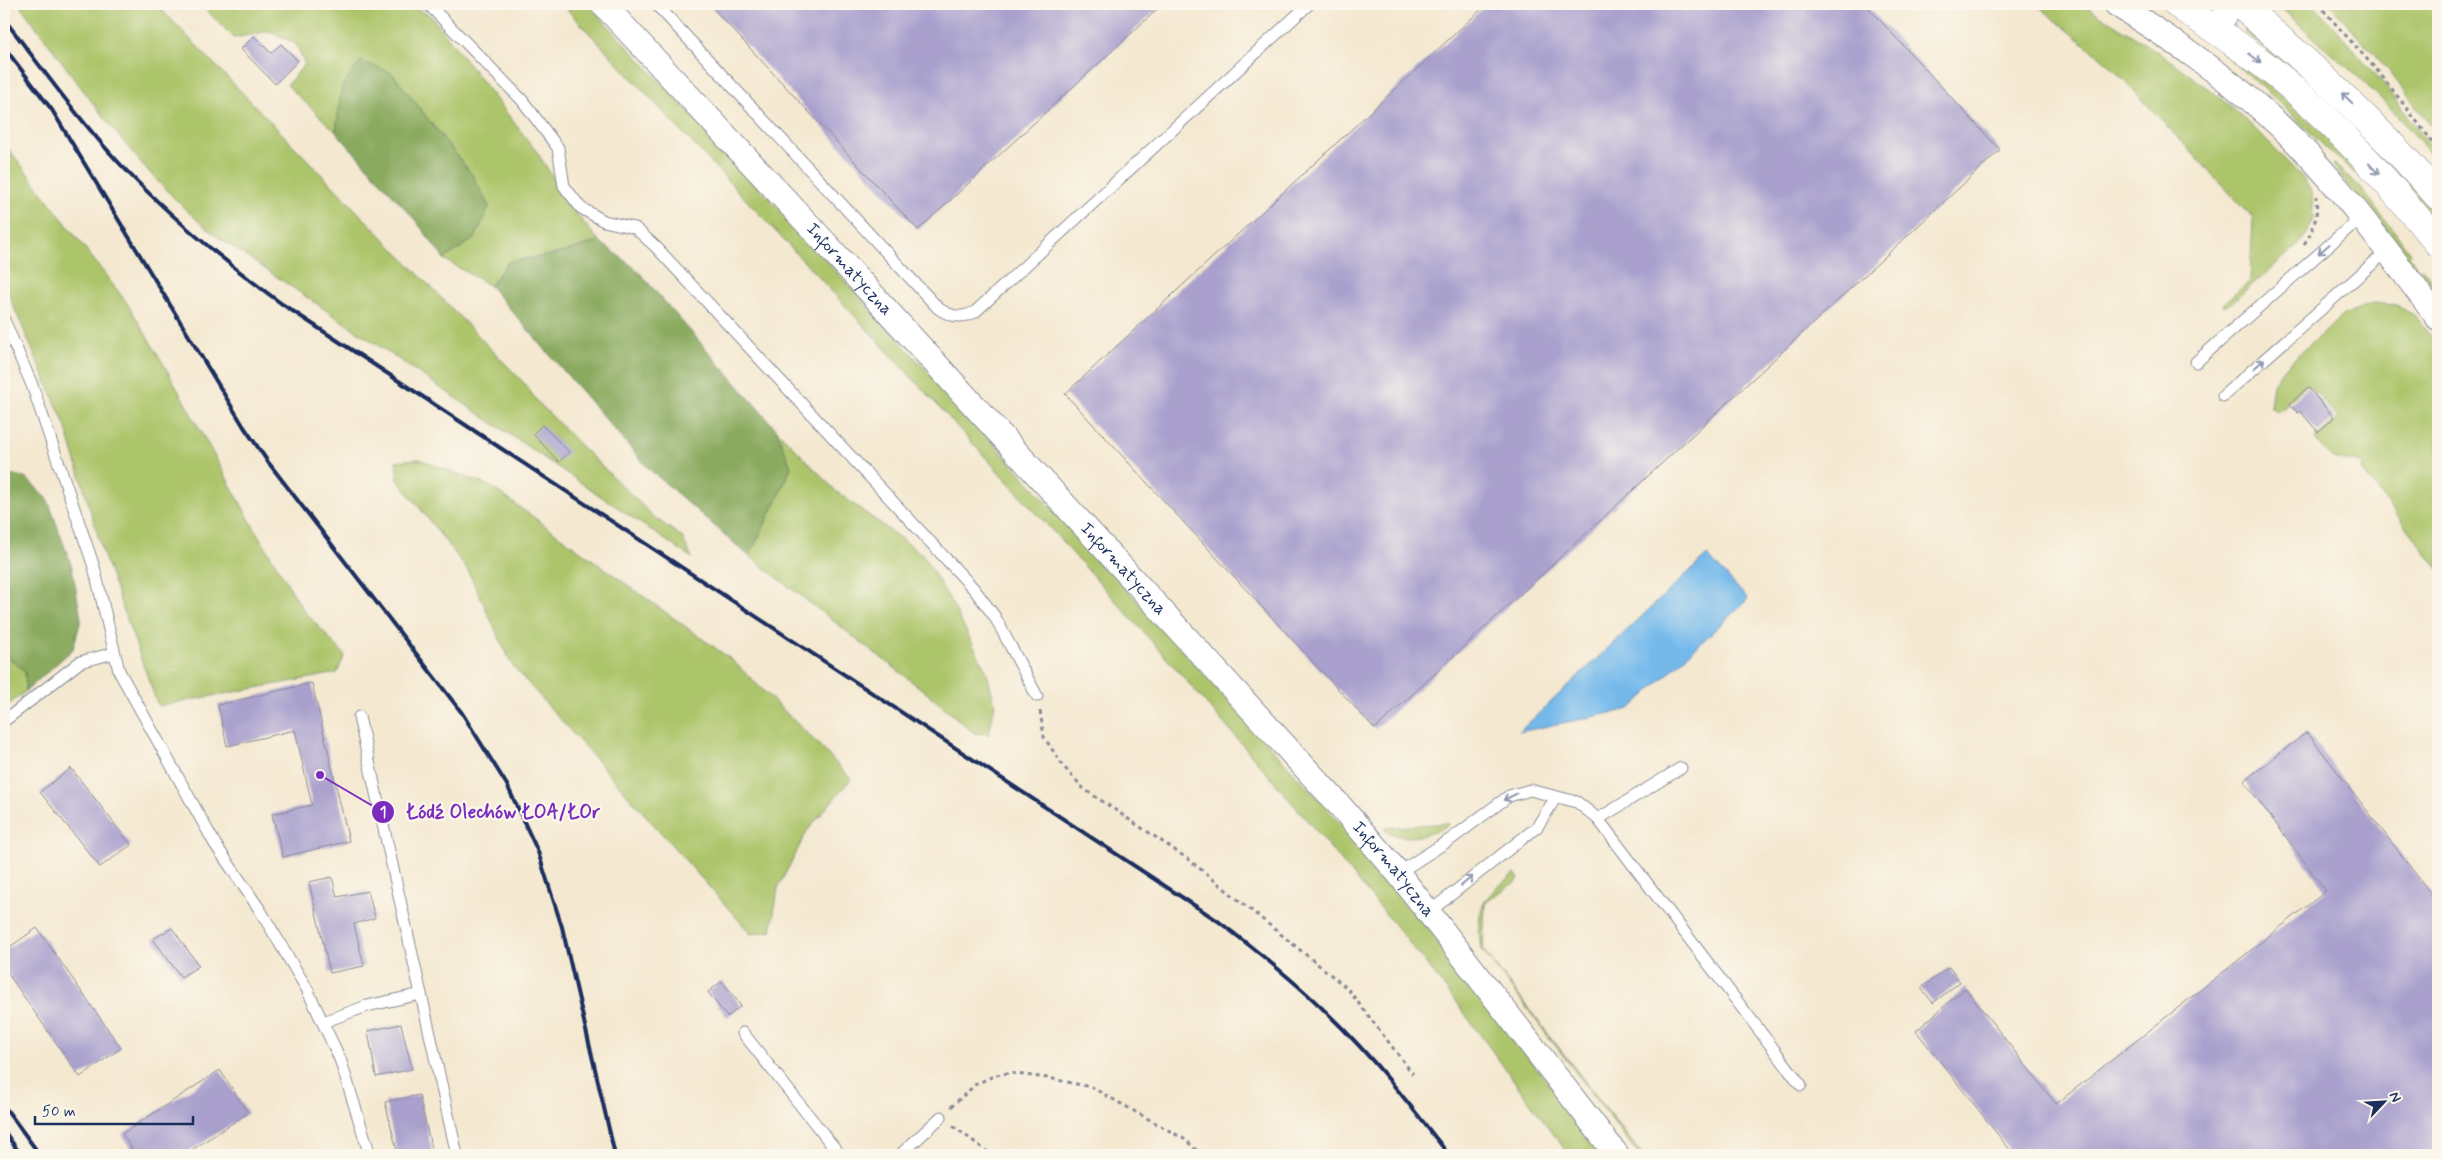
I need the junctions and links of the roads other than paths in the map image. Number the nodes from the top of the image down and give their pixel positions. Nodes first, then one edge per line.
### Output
1 (428, 4) edge
2 (603, 4) edge
3 (656, 4) edge
4 (1309, 4) edge
5 (2232, 4) edge
6 (2239, 4) edge
7 (2187, 6) edge
8 (2110, 9) edge
9 (2216, 30) junction
10 (2438, 196) edge
11 (2361, 217) junction
12 (2438, 243) edge
13 (2387, 251) junction
14 (2438, 318) edge
15 (4, 320) edge
16 (2196, 362) dead end
17 (2223, 396) dead end
18 (114, 653) junction
19 (1037, 696) road end
20 (359, 717) dead end
21 (4, 721) edge
22 (1681, 768) dead end
23 (1556, 797) junction
24 (1598, 818) junction
25 (1398, 873) junction
26 (1429, 912) junction
27 (421, 994) junction
28 (323, 1022) junction
29 (744, 1033) dead end
30 (1801, 1085) dead end
31 (941, 1117) road end
32 (370, 1155) edge
33 (457, 1155) edge
34 (840, 1155) edge
35 (900, 1155) edge
36 (1617, 1155) edge

1 - 19 lane
2 - 25 street, Informatyczna
3 - 4 lane
5 - 9 street
10 -> 6 street
7 - 9 street
8 - 11 street
9 -> 12 street
11 - 13 street
11 -> 16 lane
13 - 14 street
17 -> 13 lane
15 - 18 lane
18 - 21 lane
18 - 28 lane
20 - 27 lane
22 - 24 lane
23 - 24 lane
23 -> 25 lane
26 -> 23 lane
24 - 30 lane
25 - 26 street, Informatyczna
26 - 36 street, Informatyczna
27 - 28 lane
27 - 33 lane
28 - 32 lane
29 - 34 lane
31 - 35 lane

